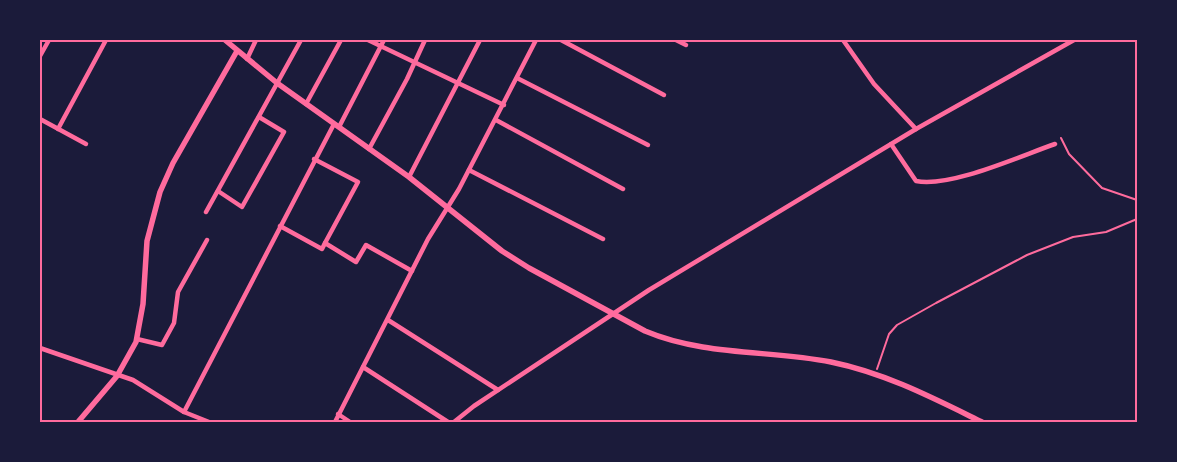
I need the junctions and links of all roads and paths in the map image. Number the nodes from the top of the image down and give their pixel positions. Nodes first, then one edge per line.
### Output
1 (49, 40) edge
2 (106, 40) edge
3 (225, 40) edge
4 (256, 40) edge
5 (301, 40) edge
6 (341, 40) edge
7 (368, 40) edge
8 (384, 40) edge
9 (425, 40) edge
10 (480, 40) edge
11 (536, 40) edge
12 (561, 40) edge
13 (676, 40) edge
14 (843, 40) edge
15 (1074, 40) edge
16 (686, 45) dead end
17 (381, 46) junction
18 (237, 51) junction
19 (40, 56) edge
20 (247, 59) junction
21 (415, 62) junction
22 (517, 78) junction
23 (277, 83) junction
24 (459, 83) junction
25 (664, 95) dead end
26 (306, 104) junction
27 (504, 105) junction
28 (259, 117) junction
29 (40, 119) edge
30 (496, 120) junction
31 (337, 126) junction
32 (58, 129) junction
33 (916, 129) junction
34 (1062, 138) dead end
35 (86, 144) dead end
36 (891, 144) junction
37 (1055, 144) dead end
38 (648, 145) dead end
39 (368, 149) junction
40 (314, 159) junction
41 (469, 170) junction
42 (409, 177) junction
43 (623, 189) dead end
44 (218, 191) junction
45 (1137, 200) edge
46 (448, 207) junction
47 (206, 212) dead end
48 (1137, 219) edge
49 (280, 226) junction
50 (603, 239) dead end
51 (207, 240) dead end
52 (326, 243) junction
53 (412, 271) junction
54 (612, 314) junction
55 (388, 320) junction
56 (136, 339) junction
57 (40, 348) edge
58 (363, 367) junction
59 (875, 373) junction
60 (117, 376) junction
61 (498, 390) junction
62 (184, 412) junction
63 (338, 414) junction
64 (78, 422) edge
65 (209, 422) edge
66 (335, 422) edge
67 (350, 422) edge
68 (448, 422) edge
69 (454, 422) edge
70 (982, 422) edge

1 - 19 street
2 - 32 street
3 - 18 street
4 - 20 street
5 - 23 street
6 - 26 street
7 - 17 street
8 - 17 street
9 - 21 street
10 - 24 street
11 - 22 street
12 - 25 street
13 - 16 street
14 - 33 street
15 - 33 street
17 - 21 street
17 - 31 street
18 - 20 street
18 - 56 street
20 - 23 street
21 - 24 street
21 - 39 street
22 - 27 street
22 - 38 street
23 - 26 street
23 - 28 street
24 - 27 street
24 - 42 street
26 - 31 street
27 - 30 street
28 - 44 street
28 - 44 street
29 - 32 street
30 - 41 street
30 - 43 street
31 - 39 street
31 - 40 street
32 - 35 street
33 - 36 street
34 - 45 path
36 - 37 street
36 - 54 street
39 - 42 street
40 - 49 street
40 - 52 street
41 - 46 street
41 - 50 street
42 - 46 street
44 - 47 street
46 - 53 street
46 - 54 street
48 - 59 path
49 - 52 street
49 - 62 street
51 - 56 street
52 - 53 street
53 - 55 street
54 - 59 street
54 - 61 street
55 - 58 street
55 - 61 street
56 - 60 street
57 - 60 street
58 - 63 street
58 - 68 street
59 - 70 street
60 - 62 street
60 - 64 street
61 - 69 street
62 - 65 street
63 - 66 street
63 - 67 street

